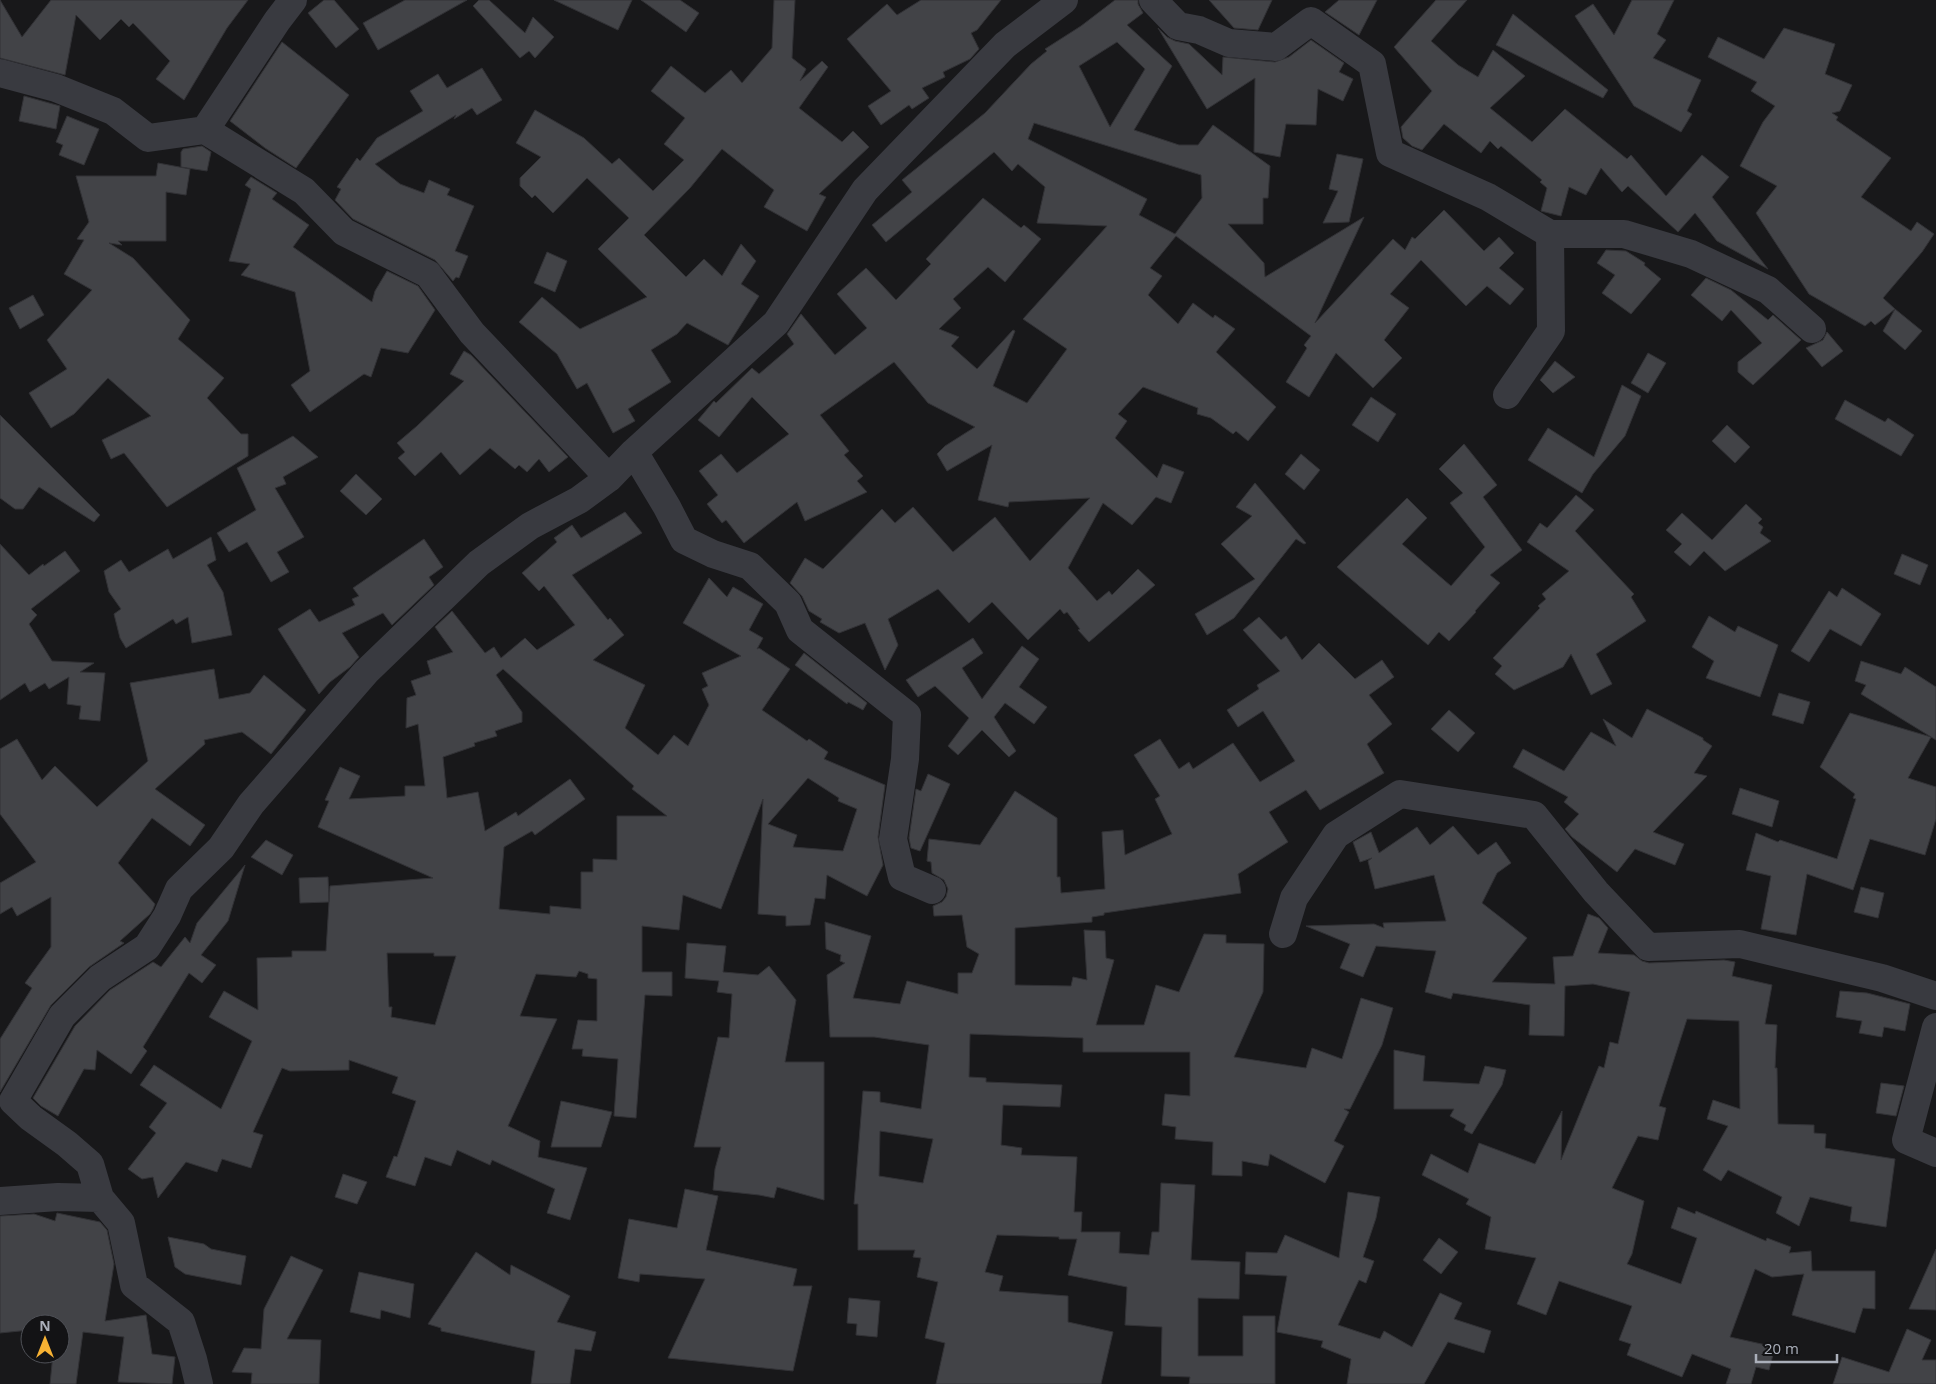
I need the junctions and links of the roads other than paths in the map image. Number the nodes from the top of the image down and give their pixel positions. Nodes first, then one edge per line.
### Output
1 (294, 0) edge
2 (1064, 0) edge
3 (1154, 0) edge
4 (0, 73) edge
5 (205, 130) junction
6 (1550, 234) junction
7 (1812, 330) dead end
8 (1507, 394) dead end
9 (634, 452) junction
10 (608, 478) junction
11 (932, 890) dead end
12 (1283, 934) dead end
13 (1936, 996) edge
14 (1936, 1027) edge
15 (7, 1097) edge
16 (1936, 1153) edge
17 (100, 1198) junction
18 (0, 1201) edge
19 (199, 1384) edge

1 - 5 street
2 - 9 street
3 - 6 street
4 - 5 street
5 - 10 street
6 - 7 street
6 - 8 street
9 - 10 street
9 - 11 street
10 - 15 street
12 - 13 street
14 - 16 street
15 - 17 street
17 - 18 street
17 - 19 street

